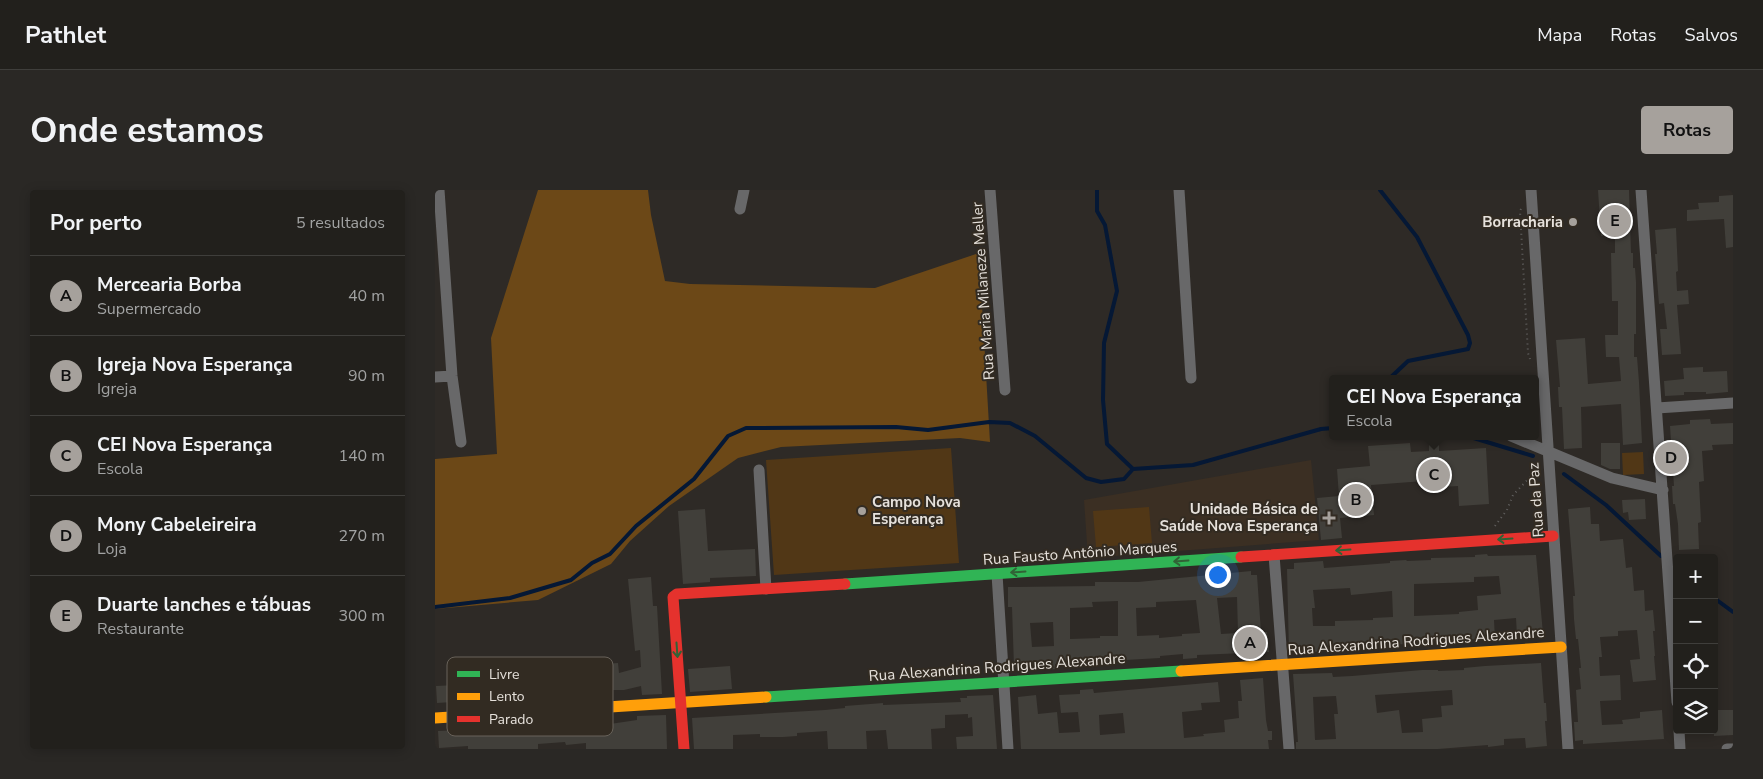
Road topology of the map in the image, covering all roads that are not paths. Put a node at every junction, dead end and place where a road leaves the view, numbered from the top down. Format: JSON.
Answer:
{"nodes":[{"id":1,"x":439,"y":190,"type":"edge"},
{"id":2,"x":744,"y":190,"type":"edge"},
{"id":3,"x":990,"y":190,"type":"edge"},
{"id":4,"x":1179,"y":190,"type":"edge"},
{"id":5,"x":1531,"y":190,"type":"edge"},
{"id":6,"x":1641,"y":190,"type":"edge"},
{"id":7,"x":740,"y":209,"type":"dead end"},
{"id":8,"x":1539,"y":375,"type":"edge"},
{"id":9,"x":452,"y":376,"type":"junction"},
{"id":10,"x":435,"y":377,"type":"edge"},
{"id":11,"x":1191,"y":378,"type":"dead end"},
{"id":12,"x":1539,"y":378,"type":"edge"},
{"id":13,"x":1005,"y":390,"type":"dead end"},
{"id":14,"x":1733,"y":403,"type":"edge"},
{"id":15,"x":1657,"y":408,"type":"junction"},
{"id":16,"x":1521,"y":440,"type":"edge"},
{"id":17,"x":461,"y":442,"type":"dead end"},
{"id":18,"x":1542,"y":448,"type":"junction"},
{"id":19,"x":759,"y":470,"type":"dead end"},
{"id":20,"x":1663,"y":490,"type":"junction"},
{"id":21,"x":1553,"y":536,"type":"junction"},
{"id":22,"x":1274,"y":555,"type":"junction"},
{"id":23,"x":997,"y":574,"type":"junction"},
{"id":24,"x":766,"y":589,"type":"junction"},
{"id":25,"x":1561,"y":647,"type":"junction"},
{"id":26,"x":1283,"y":664,"type":"junction"},
{"id":27,"x":1004,"y":682,"type":"junction"},
{"id":28,"x":1676,"y":689,"type":"edge"},
{"id":29,"x":681,"y":702,"type":"junction"},
{"id":30,"x":613,"y":706,"type":"edge"},
{"id":31,"x":1679,"y":734,"type":"edge"},
{"id":32,"x":684,"y":749,"type":"edge"},
{"id":33,"x":1008,"y":749,"type":"edge"},
{"id":34,"x":1289,"y":749,"type":"edge"},
{"id":35,"x":1568,"y":749,"type":"edge"},
{"id":36,"x":1680,"y":749,"type":"edge"},
{"id":37,"x":1727,"y":749,"type":"edge"},
{"id":38,"x":1733,"y":749,"type":"edge"}],
"edges":[{"from":1,"to":9,"type":"street"},
{"from":2,"to":7,"type":"street"},
{"from":3,"to":13,"type":"street","name":"Rua Maria Milaneze Meller"},
{"from":4,"to":11,"type":"street"},
{"from":5,"to":8,"type":"street","name":"Rua da Paz"},
{"from":6,"to":15,"type":"street"},
{"from":9,"to":10,"type":"street"},
{"from":9,"to":17,"type":"street"},
{"from":12,"to":18,"type":"street","name":"Rua da Paz"},
{"from":14,"to":15,"type":"street"},
{"from":15,"to":20,"type":"street"},
{"from":16,"to":18,"type":"street"},
{"from":18,"to":20,"type":"street"},
{"from":18,"to":21,"type":"street","name":"Rua da Paz"},
{"from":19,"to":24,"type":"street"},
{"from":20,"to":28,"type":"street"},
{"from":21,"to":22,"type":"street","name":"Rua Fausto Antônio Marques","one_way":true},
{"from":21,"to":25,"type":"street","name":"Rua da Paz"},
{"from":22,"to":23,"type":"street","name":"Rua Fausto Antônio Marques","one_way":true},
{"from":22,"to":26,"type":"street"},
{"from":23,"to":24,"type":"street","name":"Rua Fausto Antônio Marques"},
{"from":23,"to":27,"type":"street"},
{"from":24,"to":29,"type":"street","name":"Rua Fausto Antônio Marques","one_way":true},
{"from":25,"to":26,"type":"street","name":"Rua Alexandrina Rodrigues Alexandre"},
{"from":25,"to":35,"type":"street","name":"Rua da Paz"},
{"from":26,"to":27,"type":"street","name":"Rua Alexandrina Rodrigues Alexandre"},
{"from":26,"to":34,"type":"street"},
{"from":27,"to":29,"type":"street","name":"Rua Alexandrina Rodrigues Alexandre"},
{"from":27,"to":33,"type":"street"},
{"from":29,"to":30,"type":"street","name":"Rua Alexandrina Rodrigues Alexandre"},
{"from":29,"to":32,"type":"street"},
{"from":31,"to":36,"type":"street"},
{"from":37,"to":38,"type":"street"}]}
